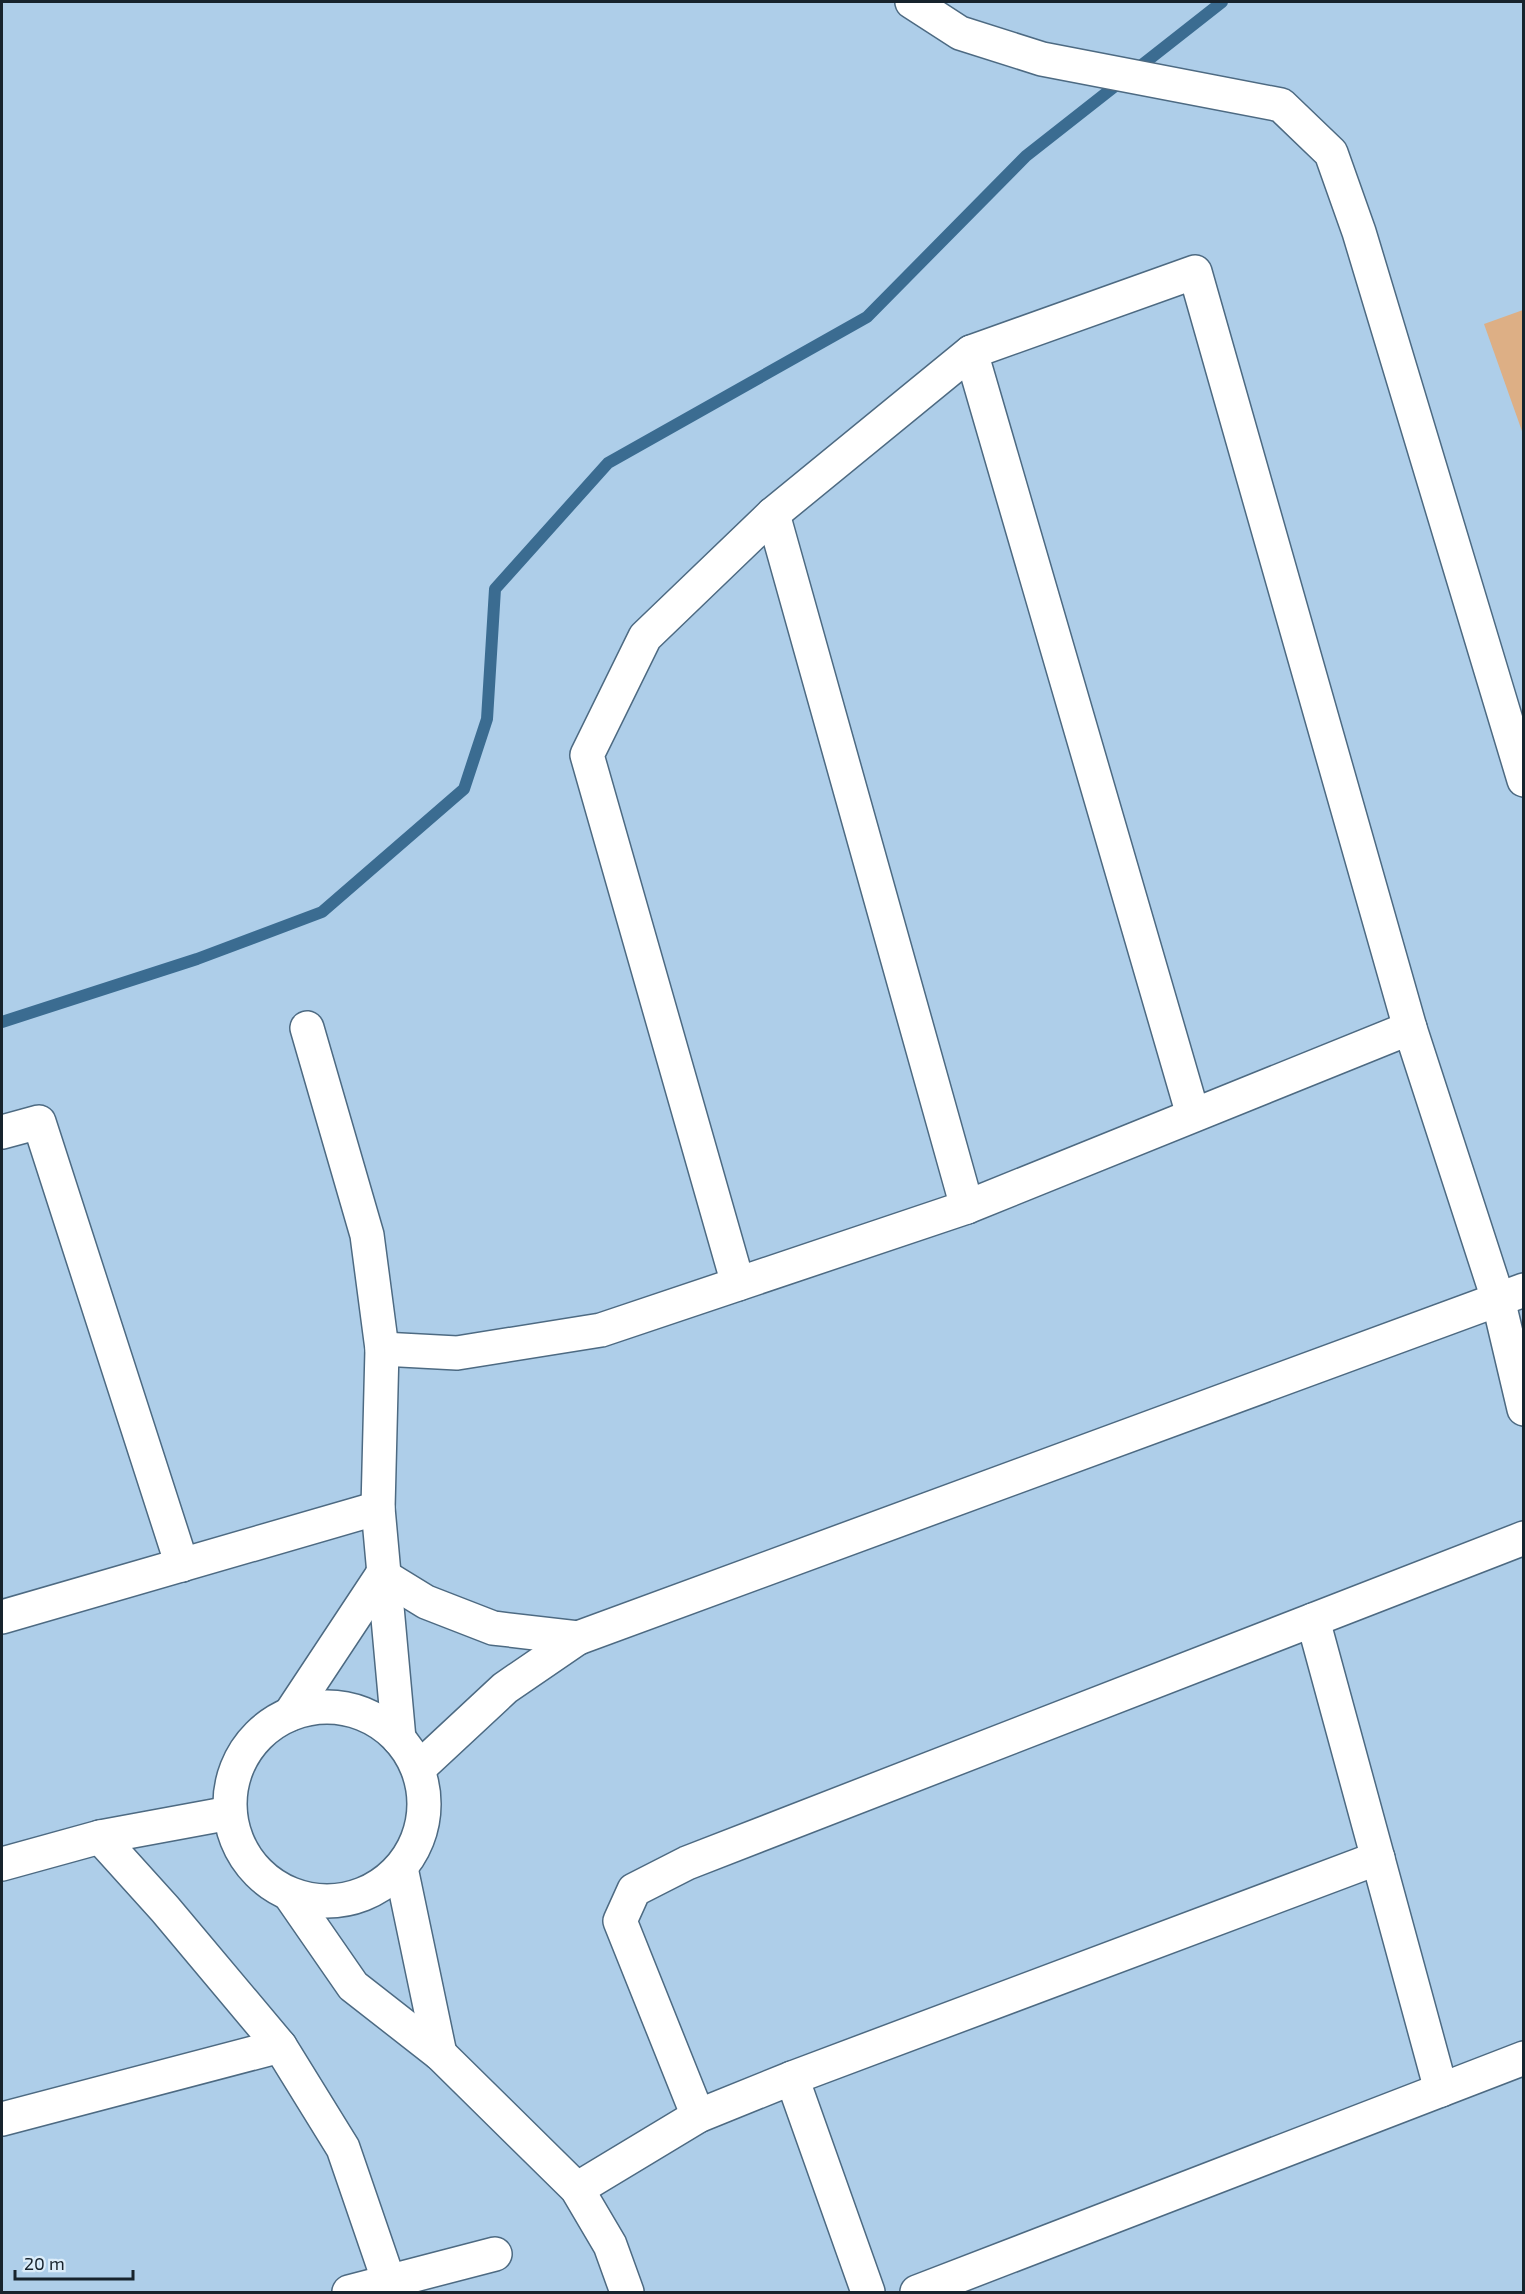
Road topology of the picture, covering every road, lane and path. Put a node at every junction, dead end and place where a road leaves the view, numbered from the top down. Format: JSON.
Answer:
{"nodes":[{"id":1,"x":912,"y":2,"type":"edge"},
{"id":2,"x":971,"y":352,"type":"junction"},
{"id":3,"x":773,"y":514,"type":"junction"},
{"id":4,"x":1524,"y":780,"type":"edge"},
{"id":5,"x":306,"y":1028,"type":"dead end"},
{"id":6,"x":1410,"y":1028,"type":"junction"},
{"id":7,"x":1193,"y":1115,"type":"junction"},
{"id":8,"x":2,"y":1132,"type":"edge"},
{"id":9,"x":967,"y":1208,"type":"junction"},
{"id":10,"x":738,"y":1284,"type":"junction"},
{"id":11,"x":1511,"y":1294,"type":"edge"},
{"id":12,"x":382,"y":1349,"type":"junction"},
{"id":13,"x":1524,"y":1409,"type":"edge"},
{"id":14,"x":378,"y":1508,"type":"junction"},
{"id":15,"x":1524,"y":1538,"type":"edge"},
{"id":16,"x":182,"y":1565,"type":"junction"},
{"id":17,"x":382,"y":1575,"type":"junction"},
{"id":18,"x":2,"y":1617,"type":"edge"},
{"id":19,"x":1313,"y":1620,"type":"junction"},
{"id":20,"x":578,"y":1638,"type":"junction"},
{"id":21,"x":290,"y":1714,"type":"junction"},
{"id":22,"x":399,"y":1739,"type":"junction"},
{"id":23,"x":418,"y":1769,"type":"junction"},
{"id":24,"x":230,"y":1813,"type":"junction"},
{"id":25,"x":100,"y":1837,"type":"junction"},
{"id":26,"x":1378,"y":1858,"type":"junction"},
{"id":27,"x":2,"y":1864,"type":"edge"},
{"id":28,"x":400,"y":1868,"type":"junction"},
{"id":29,"x":290,"y":1895,"type":"junction"},
{"id":30,"x":280,"y":2046,"type":"junction"},
{"id":31,"x":440,"y":2054,"type":"junction"},
{"id":32,"x":1524,"y":2058,"type":"edge"},
{"id":33,"x":792,"y":2078,"type":"junction"},
{"id":34,"x":1441,"y":2090,"type":"junction"},
{"id":35,"x":698,"y":2116,"type":"junction"},
{"id":36,"x":2,"y":2119,"type":"edge"},
{"id":37,"x":577,"y":2189,"type":"junction"},
{"id":38,"x":495,"y":2254,"type":"dead end"},
{"id":39,"x":389,"y":2282,"type":"junction"},
{"id":40,"x":349,"y":2292,"type":"edge"},
{"id":41,"x":627,"y":2292,"type":"edge"},
{"id":42,"x":868,"y":2292,"type":"edge"},
{"id":43,"x":917,"y":2292,"type":"edge"}],
"edges":[{"from":1,"to":4,"type":"street"},
{"from":2,"to":3,"type":"street"},
{"from":2,"to":6,"type":"street"},
{"from":2,"to":7,"type":"street"},
{"from":3,"to":9,"type":"street"},
{"from":3,"to":10,"type":"street"},
{"from":5,"to":12,"type":"street"},
{"from":6,"to":7,"type":"street"},
{"from":6,"to":11,"type":"street"},
{"from":7,"to":9,"type":"street"},
{"from":8,"to":16,"type":"street"},
{"from":9,"to":10,"type":"street"},
{"from":10,"to":12,"type":"street"},
{"from":11,"to":13,"type":"street"},
{"from":11,"to":20,"type":"street"},
{"from":12,"to":14,"type":"street"},
{"from":14,"to":16,"type":"street"},
{"from":14,"to":17,"type":"street"},
{"from":15,"to":19,"type":"street"},
{"from":16,"to":18,"type":"street"},
{"from":17,"to":20,"type":"street"},
{"from":17,"to":21,"type":"street"},
{"from":17,"to":22,"type":"street"},
{"from":19,"to":26,"type":"street"},
{"from":19,"to":35,"type":"street"},
{"from":20,"to":23,"type":"street"},
{"from":21,"to":22,"type":"street"},
{"from":21,"to":24,"type":"street"},
{"from":22,"to":23,"type":"street"},
{"from":23,"to":28,"type":"street"},
{"from":24,"to":25,"type":"street"},
{"from":24,"to":29,"type":"street"},
{"from":25,"to":27,"type":"street"},
{"from":25,"to":30,"type":"street"},
{"from":26,"to":33,"type":"street"},
{"from":26,"to":34,"type":"street"},
{"from":28,"to":29,"type":"street"},
{"from":28,"to":31,"type":"street"},
{"from":29,"to":31,"type":"street"},
{"from":30,"to":36,"type":"street"},
{"from":30,"to":39,"type":"street"},
{"from":31,"to":37,"type":"street"},
{"from":32,"to":34,"type":"street"},
{"from":33,"to":35,"type":"street"},
{"from":33,"to":42,"type":"street"},
{"from":34,"to":43,"type":"street"},
{"from":35,"to":37,"type":"street"},
{"from":37,"to":41,"type":"street"},
{"from":38,"to":39,"type":"street"},
{"from":39,"to":40,"type":"street"}]}
